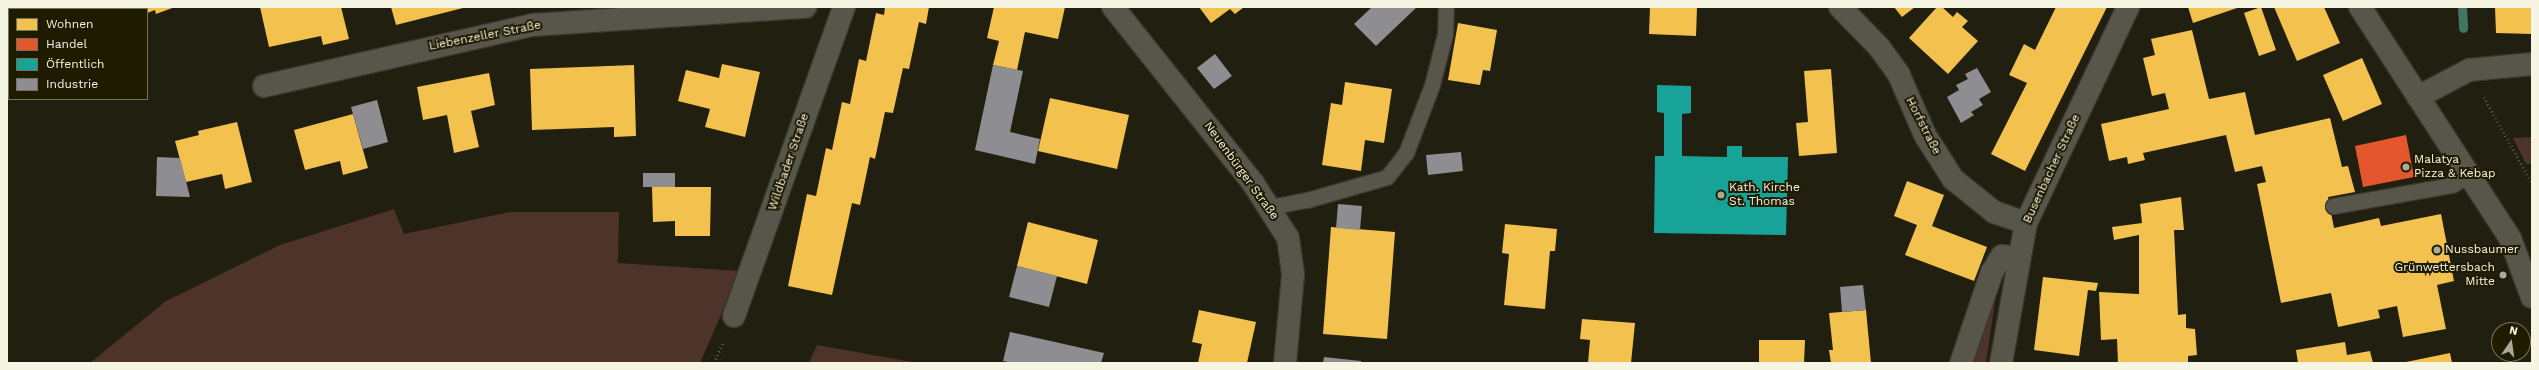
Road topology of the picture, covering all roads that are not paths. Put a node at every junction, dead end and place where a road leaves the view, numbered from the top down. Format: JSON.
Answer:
{"nodes":[{"id":1,"x":805,"y":7,"type":"edge"},
{"id":2,"x":1114,"y":7,"type":"edge"},
{"id":3,"x":1840,"y":7,"type":"edge"},
{"id":4,"x":2128,"y":7,"type":"edge"},
{"id":5,"x":2360,"y":7,"type":"edge"},
{"id":6,"x":837,"y":8,"type":"edge"},
{"id":7,"x":1446,"y":8,"type":"dead end"},
{"id":8,"x":2531,"y":67,"type":"edge"},
{"id":9,"x":264,"y":86,"type":"dead end"},
{"id":10,"x":2418,"y":97,"type":"junction"},
{"id":11,"x":2470,"y":174,"type":"junction"},
{"id":12,"x":2333,"y":206,"type":"dead end"},
{"id":13,"x":1270,"y":207,"type":"junction"},
{"id":14,"x":2026,"y":223,"type":"junction"},
{"id":15,"x":2019,"y":258,"type":"junction"},
{"id":16,"x":2532,"y":297,"type":"edge"},
{"id":17,"x":734,"y":316,"type":"dead end"},
{"id":18,"x":1284,"y":363,"type":"edge"},
{"id":19,"x":1960,"y":363,"type":"edge"},
{"id":20,"x":2001,"y":363,"type":"edge"}],
"edges":[{"from":1,"to":9,"type":"street","name":"Liebenzeller Straße"},
{"from":2,"to":13,"type":"street","name":"Neuenbürger Straße"},
{"from":3,"to":14,"type":"street","name":"Horfstraße"},
{"from":4,"to":14,"type":"street","name":"Busenbacher Straße"},
{"from":5,"to":10,"type":"street"},
{"from":6,"to":17,"type":"street","name":"Wildbader Straße"},
{"from":7,"to":13,"type":"lane"},
{"from":8,"to":10,"type":"street"},
{"from":10,"to":11,"type":"street"},
{"from":11,"to":12,"type":"lane"},
{"from":11,"to":16,"type":"street"},
{"from":13,"to":18,"type":"street","name":"Neuenbürger Straße"},
{"from":14,"to":15,"type":"street","name":"Busenbacher Straße"},
{"from":15,"to":19,"type":"street"},
{"from":15,"to":20,"type":"street","name":"Busenbacher Straße"}]}
